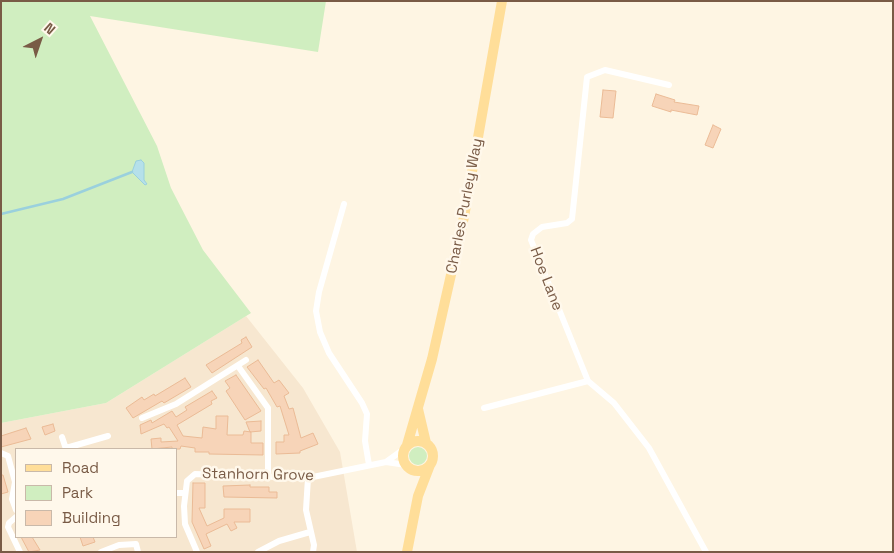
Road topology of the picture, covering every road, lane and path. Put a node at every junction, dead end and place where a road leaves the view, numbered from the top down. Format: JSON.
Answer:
{"nodes":[{"id":1,"x":502,"y":1,"type":"edge"},
{"id":2,"x":669,"y":85,"type":"dead end"},
{"id":3,"x":344,"y":204,"type":"dead end"},
{"id":4,"x":246,"y":360,"type":"dead end"},
{"id":5,"x":238,"y":366,"type":"junction"},
{"id":6,"x":588,"y":382,"type":"junction"},
{"id":7,"x":418,"y":408,"type":"junction"},
{"id":8,"x":484,"y":408,"type":"dead end"},
{"id":9,"x":142,"y":418,"type":"dead end"},
{"id":10,"x":108,"y":436,"type":"dead end"},
{"id":11,"x":62,"y":437,"type":"dead end"},
{"id":12,"x":426,"y":443,"type":"junction"},
{"id":13,"x":406,"y":447,"type":"junction"},
{"id":14,"x":66,"y":448,"type":"edge"},
{"id":15,"x":1,"y":453,"type":"edge"},
{"id":16,"x":386,"y":462,"type":"junction"},
{"id":17,"x":369,"y":465,"type":"junction"},
{"id":18,"x":430,"y":465,"type":"junction"},
{"id":19,"x":409,"y":468,"type":"junction"},
{"id":20,"x":268,"y":477,"type":"junction"},
{"id":21,"x":308,"y":478,"type":"junction"},
{"id":22,"x":15,"y":482,"type":"edge"},
{"id":23,"x":15,"y":482,"type":"edge"},
{"id":24,"x":178,"y":493,"type":"edge"},
{"id":25,"x":184,"y":493,"type":"junction"},
{"id":26,"x":418,"y":496,"type":"junction"},
{"id":27,"x":15,"y":507,"type":"edge"},
{"id":28,"x":15,"y":518,"type":"edge"},
{"id":29,"x":310,"y":532,"type":"junction"},
{"id":30,"x":20,"y":552,"type":"edge"},
{"id":31,"x":101,"y":552,"type":"edge"},
{"id":32,"x":138,"y":552,"type":"edge"},
{"id":33,"x":197,"y":552,"type":"edge"},
{"id":34,"x":258,"y":552,"type":"edge"},
{"id":35,"x":313,"y":552,"type":"edge"},
{"id":36,"x":407,"y":552,"type":"edge"},
{"id":37,"x":706,"y":552,"type":"edge"}],
"edges":[{"from":1,"to":7,"type":"main road","name":"Charles Purley Way"},
{"from":2,"to":6,"type":"street","name":"Hoe Lane"},
{"from":3,"to":17,"type":"street"},
{"from":4,"to":5,"type":"street"},
{"from":5,"to":9,"type":"street"},
{"from":5,"to":20,"type":"street"},
{"from":6,"to":8,"type":"street"},
{"from":6,"to":37,"type":"street","name":"Hoe Lane"},
{"from":7,"to":12,"type":"main road","name":"Charles Purley Way"},
{"from":7,"to":13,"type":"main road","name":"Charles Purley Way"},
{"from":10,"to":14,"type":"street"},
{"from":11,"to":14,"type":"street"},
{"from":12,"to":13,"type":"main road"},
{"from":12,"to":18,"type":"main road"},
{"from":13,"to":16,"type":"street","name":"Stanhorn Grove"},
{"from":13,"to":19,"type":"main road"},
{"from":15,"to":23,"type":"street"},
{"from":16,"to":17,"type":"street","name":"Stanhorn Grove"},
{"from":16,"to":19,"type":"street","name":"Stanhorn Grove"},
{"from":17,"to":21,"type":"street","name":"Stanhorn Grove"},
{"from":18,"to":19,"type":"main road"},
{"from":18,"to":26,"type":"main road"},
{"from":19,"to":26,"type":"main road"},
{"from":20,"to":21,"type":"street","name":"Stanhorn Grove"},
{"from":20,"to":25,"type":"street","name":"Stanhorn Grove"},
{"from":21,"to":29,"type":"street"},
{"from":22,"to":27,"type":"street"},
{"from":24,"to":25,"type":"street"},
{"from":25,"to":33,"type":"street","name":"Stanhorn Grove"},
{"from":26,"to":36,"type":"main road"},
{"from":28,"to":30,"type":"street"},
{"from":29,"to":34,"type":"street"},
{"from":29,"to":35,"type":"street"},
{"from":31,"to":32,"type":"street"}]}
